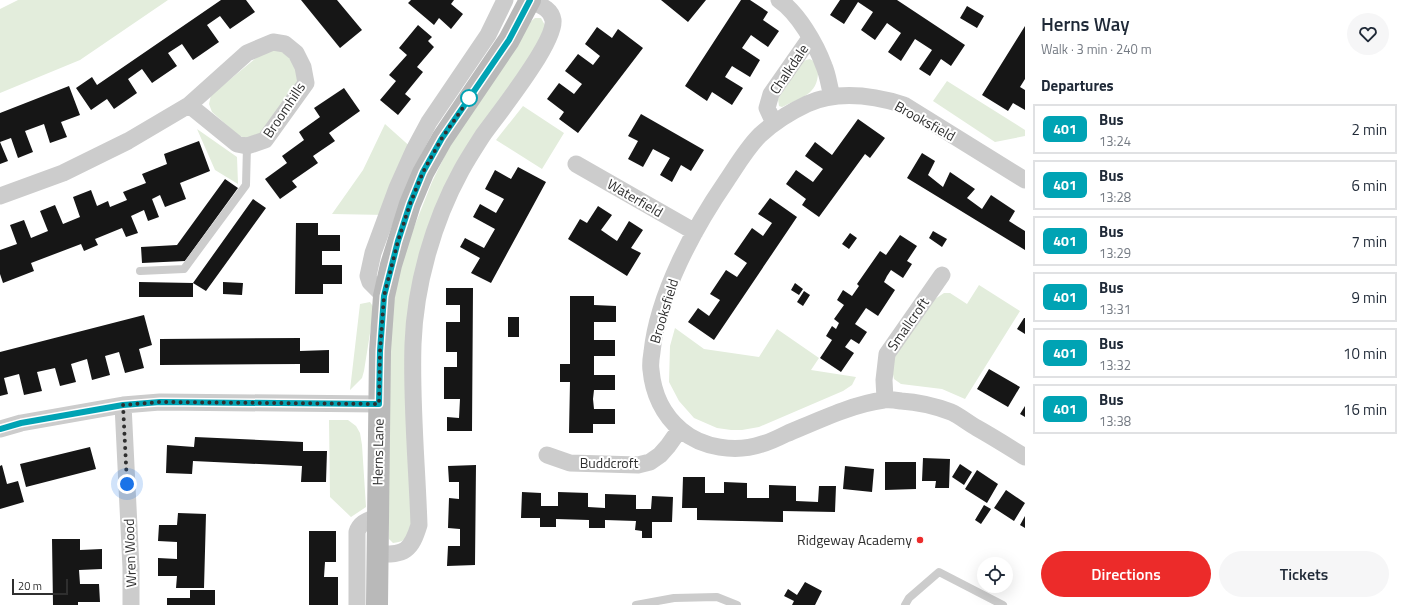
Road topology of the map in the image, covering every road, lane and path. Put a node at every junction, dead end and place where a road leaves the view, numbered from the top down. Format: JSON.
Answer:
{"nodes":[{"id":1,"x":505,"y":0,"type":"edge"},
{"id":2,"x":530,"y":0,"type":"edge"},
{"id":3,"x":779,"y":0,"type":"edge"},
{"id":4,"x":810,"y":38,"type":"junction"},
{"id":5,"x":832,"y":96,"type":"junction"},
{"id":6,"x":189,"y":105,"type":"junction"},
{"id":7,"x":774,"y":123,"type":"junction"},
{"id":8,"x":247,"y":146,"type":"junction"},
{"id":9,"x":576,"y":164,"type":"dead end"},
{"id":10,"x":1025,"y":180,"type":"edge"},
{"id":11,"x":0,"y":196,"type":"edge"},
{"id":12,"x":695,"y":232,"type":"junction"},
{"id":13,"x":140,"y":271,"type":"dead end"},
{"id":14,"x":942,"y":275,"type":"dead end"},
{"id":15,"x":384,"y":296,"type":"junction"},
{"id":16,"x":885,"y":399,"type":"junction"},
{"id":17,"x":379,"y":404,"type":"junction"},
{"id":18,"x":123,"y":405,"type":"junction"},
{"id":19,"x":0,"y":429,"type":"edge"},
{"id":20,"x":680,"y":429,"type":"junction"},
{"id":21,"x":547,"y":456,"type":"dead end"},
{"id":22,"x":1025,"y":457,"type":"edge"},
{"id":23,"x":378,"y":516,"type":"junction"},
{"id":24,"x":378,"y":554,"type":"junction"},
{"id":25,"x":375,"y":604,"type":"edge"},
{"id":26,"x":131,"y":605,"type":"edge"},
{"id":27,"x":636,"y":605,"type":"edge"},
{"id":28,"x":737,"y":605,"type":"edge"},
{"id":29,"x":905,"y":605,"type":"edge"},
{"id":30,"x":1003,"y":605,"type":"edge"}],
"edges":[{"from":1,"to":15,"type":"street"},
{"from":2,"to":15,"type":"street","name":"Herns Lane"},
{"from":2,"to":24,"type":"street"},
{"from":3,"to":4,"type":"street","name":"Chalkdale"},
{"from":4,"to":5,"type":"street","name":"Chalkdale"},
{"from":4,"to":7,"type":"street","name":"Chalkdale"},
{"from":5,"to":7,"type":"street","name":"Brooksfield"},
{"from":5,"to":10,"type":"street","name":"Brooksfield"},
{"from":6,"to":8,"type":"street","name":"Broomhills"},
{"from":6,"to":8,"type":"street","name":"Broomhills"},
{"from":6,"to":11,"type":"street","name":"Broomhills"},
{"from":7,"to":12,"type":"street","name":"Brooksfield"},
{"from":8,"to":13,"type":"lane"},
{"from":9,"to":12,"type":"street","name":"Waterfield"},
{"from":12,"to":20,"type":"street","name":"Brooksfield"},
{"from":14,"to":16,"type":"street","name":"Smallcroft"},
{"from":15,"to":17,"type":"street","name":"Herns Lane"},
{"from":16,"to":20,"type":"street","name":"Brooksfield"},
{"from":16,"to":22,"type":"street","name":"Brooksfield"},
{"from":17,"to":18,"type":"street"},
{"from":17,"to":23,"type":"street","name":"Herns Lane"},
{"from":18,"to":19,"type":"street"},
{"from":18,"to":26,"type":"street","name":"Wren Wood"},
{"from":20,"to":21,"type":"street","name":"Buddcroft"},
{"from":23,"to":24,"type":"street","name":"Herns Lane"},
{"from":23,"to":25,"type":"street"},
{"from":24,"to":25,"type":"street","name":"Herns Lane"},
{"from":27,"to":28,"type":"lane"},
{"from":29,"to":30,"type":"lane"}]}
